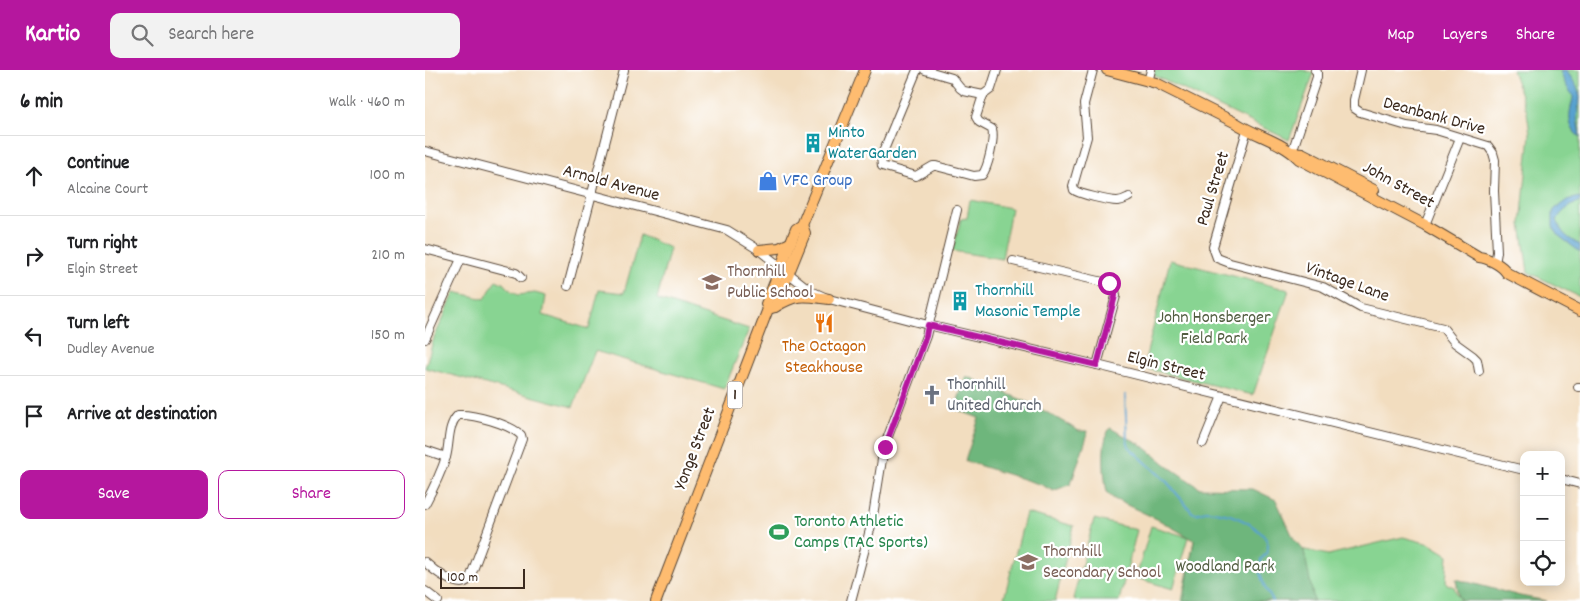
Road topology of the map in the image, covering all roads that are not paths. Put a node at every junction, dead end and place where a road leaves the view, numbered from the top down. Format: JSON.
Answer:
{"nodes":[{"id":1,"x":624,"y":70,"type":"edge"},
{"id":2,"x":865,"y":70,"type":"edge"},
{"id":3,"x":917,"y":70,"type":"edge"},
{"id":4,"x":925,"y":70,"type":"edge"},
{"id":5,"x":997,"y":70,"type":"edge"},
{"id":6,"x":1093,"y":70,"type":"edge"},
{"id":7,"x":1107,"y":70,"type":"edge"},
{"id":8,"x":1151,"y":70,"type":"edge"},
{"id":9,"x":1361,"y":70,"type":"edge"},
{"id":10,"x":1316,"y":71,"type":"edge"},
{"id":11,"x":1148,"y":82,"type":"junction"},
{"id":12,"x":983,"y":95,"type":"junction"},
{"id":13,"x":1247,"y":130,"type":"junction"},
{"id":14,"x":1460,"y":138,"type":"junction"},
{"id":15,"x":425,"y":151,"type":"edge"},
{"id":16,"x":1292,"y":152,"type":"junction"},
{"id":17,"x":591,"y":194,"type":"junction"},
{"id":18,"x":1129,"y":197,"type":"dead end"},
{"id":19,"x":957,"y":210,"type":"dead end"},
{"id":20,"x":1426,"y":222,"type":"junction"},
{"id":21,"x":802,"y":225,"type":"junction"},
{"id":22,"x":790,"y":243,"type":"junction"},
{"id":23,"x":425,"y":250,"type":"edge"},
{"id":24,"x":759,"y":250,"type":"junction"},
{"id":25,"x":1215,"y":256,"type":"joint"},
{"id":26,"x":461,"y":259,"type":"junction"},
{"id":27,"x":1013,"y":261,"type":"dead end"},
{"id":28,"x":1499,"y":266,"type":"junction"},
{"id":29,"x":781,"y":267,"type":"junction"},
{"id":30,"x":789,"y":274,"type":"junction"},
{"id":31,"x":521,"y":278,"type":"dead end"},
{"id":32,"x":568,"y":286,"type":"dead end"},
{"id":33,"x":829,"y":299,"type":"junction"},
{"id":34,"x":1580,"y":304,"type":"edge"},
{"id":35,"x":772,"y":308,"type":"junction"},
{"id":36,"x":1580,"y":311,"type":"edge"},
{"id":37,"x":429,"y":319,"type":"edge"},
{"id":38,"x":928,"y":325,"type":"junction"},
{"id":39,"x":425,"y":339,"type":"edge"},
{"id":40,"x":1097,"y":365,"type":"junction"},
{"id":41,"x":1479,"y":371,"type":"dead end"},
{"id":42,"x":1222,"y":396,"type":"junction"},
{"id":43,"x":1203,"y":443,"type":"dead end"},
{"id":44,"x":425,"y":450,"type":"edge"},
{"id":45,"x":446,"y":456,"type":"junction"},
{"id":46,"x":1520,"y":469,"type":"edge"},
{"id":47,"x":1565,"y":481,"type":"edge"},
{"id":48,"x":1580,"y":484,"type":"edge"},
{"id":49,"x":425,"y":504,"type":"edge"},
{"id":50,"x":425,"y":562,"type":"edge"},
{"id":51,"x":425,"y":591,"type":"edge"},
{"id":52,"x":438,"y":601,"type":"edge"},
{"id":53,"x":656,"y":601,"type":"edge"},
{"id":54,"x":851,"y":601,"type":"edge"}],
"edges":[{"from":1,"to":17,"type":"street"},
{"from":2,"to":21,"type":"main road","name":"Yonge Street","number":"1"},
{"from":3,"to":12,"type":"street"},
{"from":4,"to":12,"type":"street"},
{"from":5,"to":12,"type":"street"},
{"from":6,"to":18,"type":"street"},
{"from":7,"to":11,"type":"main road","name":"John Street"},
{"from":8,"to":11,"type":"street"},
{"from":9,"to":14,"type":"street","name":"Deanbank Drive"},
{"from":10,"to":16,"type":"street"},
{"from":11,"to":13,"type":"main road","name":"John Street"},
{"from":13,"to":16,"type":"main road","name":"John Street"},
{"from":13,"to":25,"type":"street","name":"Paul Street"},
{"from":14,"to":20,"type":"street"},
{"from":14,"to":28,"type":"street","name":"Deanbank Drive"},
{"from":15,"to":17,"type":"street","name":"Arnold Avenue"},
{"from":16,"to":20,"type":"main road","name":"John Street"},
{"from":17,"to":24,"type":"street","name":"Arnold Avenue"},
{"from":17,"to":32,"type":"street"},
{"from":19,"to":38,"type":"street"},
{"from":20,"to":28,"type":"main road","name":"John Street"},
{"from":21,"to":22,"type":"main road","name":"Yonge Street","number":"1"},
{"from":21,"to":30,"type":"main road","name":"Yonge Street","number":"1"},
{"from":22,"to":24,"type":"main road"},
{"from":22,"to":29,"type":"main road","name":"Yonge Street","number":"1"},
{"from":23,"to":26,"type":"street"},
{"from":24,"to":29,"type":"street","name":"Arnold Avenue"},
{"from":25,"to":41,"type":"street","name":"Vintage Lane"},
{"from":26,"to":31,"type":"street"},
{"from":26,"to":37,"type":"street"},
{"from":27,"to":40,"type":"street"},
{"from":28,"to":34,"type":"main road","name":"John Street"},
{"from":28,"to":36,"type":"main road","name":"John Street"},
{"from":29,"to":30,"type":"street","name":"Elgin Street"},
{"from":29,"to":35,"type":"main road","name":"Yonge Street","number":"1"},
{"from":30,"to":33,"type":"street","name":"Elgin Street"},
{"from":30,"to":35,"type":"main road","name":"Yonge Street","number":"1"},
{"from":33,"to":35,"type":"main road"},
{"from":33,"to":38,"type":"street","name":"Elgin Street"},
{"from":35,"to":53,"type":"main road","name":"Yonge Street","number":"1"},
{"from":37,"to":39,"type":"street"},
{"from":38,"to":40,"type":"street","name":"Elgin Street"},
{"from":38,"to":54,"type":"street"},
{"from":40,"to":42,"type":"street","name":"Elgin Street"},
{"from":42,"to":43,"type":"street"},
{"from":42,"to":46,"type":"street","name":"Elgin Street"},
{"from":44,"to":45,"type":"street"},
{"from":45,"to":49,"type":"street"},
{"from":45,"to":50,"type":"street"},
{"from":47,"to":48,"type":"street"},
{"from":51,"to":52,"type":"street"}]}
